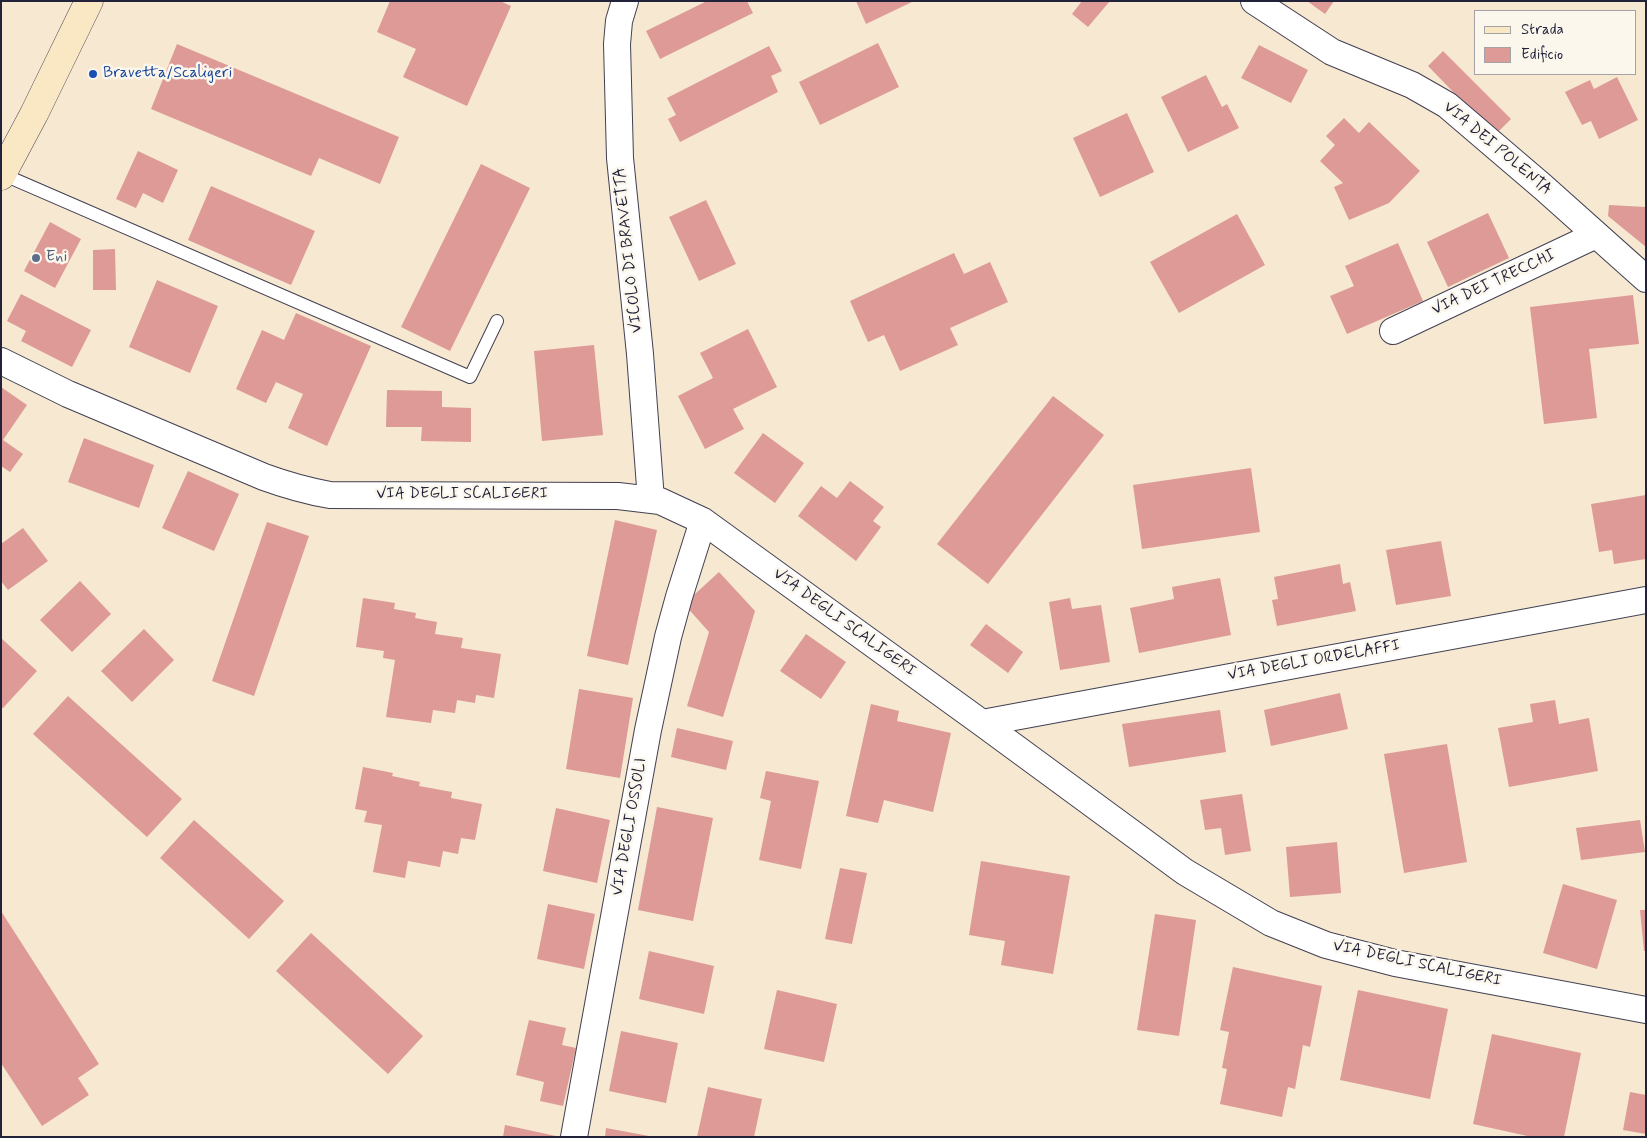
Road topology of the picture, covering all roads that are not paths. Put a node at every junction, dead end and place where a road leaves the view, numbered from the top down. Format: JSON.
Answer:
{"nodes":[{"id":1,"x":89,"y":1,"type":"edge"},
{"id":2,"x":625,"y":1,"type":"edge"},
{"id":3,"x":1254,"y":1,"type":"edge"},
{"id":4,"x":2,"y":175,"type":"edge"},
{"id":5,"x":1596,"y":235,"type":"junction"},
{"id":6,"x":1646,"y":279,"type":"edge"},
{"id":7,"x":497,"y":321,"type":"dead end"},
{"id":8,"x":1393,"y":331,"type":"dead end"},
{"id":9,"x":1,"y":360,"type":"edge"},
{"id":10,"x":651,"y":500,"type":"junction"},
{"id":11,"x":703,"y":522,"type":"junction"},
{"id":12,"x":1646,"y":600,"type":"edge"},
{"id":13,"x":982,"y":723,"type":"junction"},
{"id":14,"x":1646,"y":1010,"type":"edge"},
{"id":15,"x":574,"y":1137,"type":"edge"}],
"edges":[{"from":1,"to":4,"type":"main road"},
{"from":2,"to":10,"type":"street","name":"VICOLO DI BRAVETTA"},
{"from":3,"to":5,"type":"street","name":"VIA DEI POLENTA"},
{"from":4,"to":7,"type":"lane"},
{"from":5,"to":6,"type":"street","name":"VIA DEI POLENTA"},
{"from":5,"to":8,"type":"street","name":"VIA DEI TRECCHI"},
{"from":9,"to":10,"type":"street","name":"VIA DEGLI SCALIGERI"},
{"from":10,"to":11,"type":"street","name":"VIA DEGLI SCALIGERI"},
{"from":11,"to":13,"type":"street","name":"VIA DEGLI SCALIGERI"},
{"from":11,"to":15,"type":"street","name":"VIA DEGLI OSSOLI"},
{"from":12,"to":13,"type":"street","name":"VIA DEGLI ORDELAFFI"},
{"from":13,"to":14,"type":"street","name":"VIA DEGLI SCALIGERI"}]}
